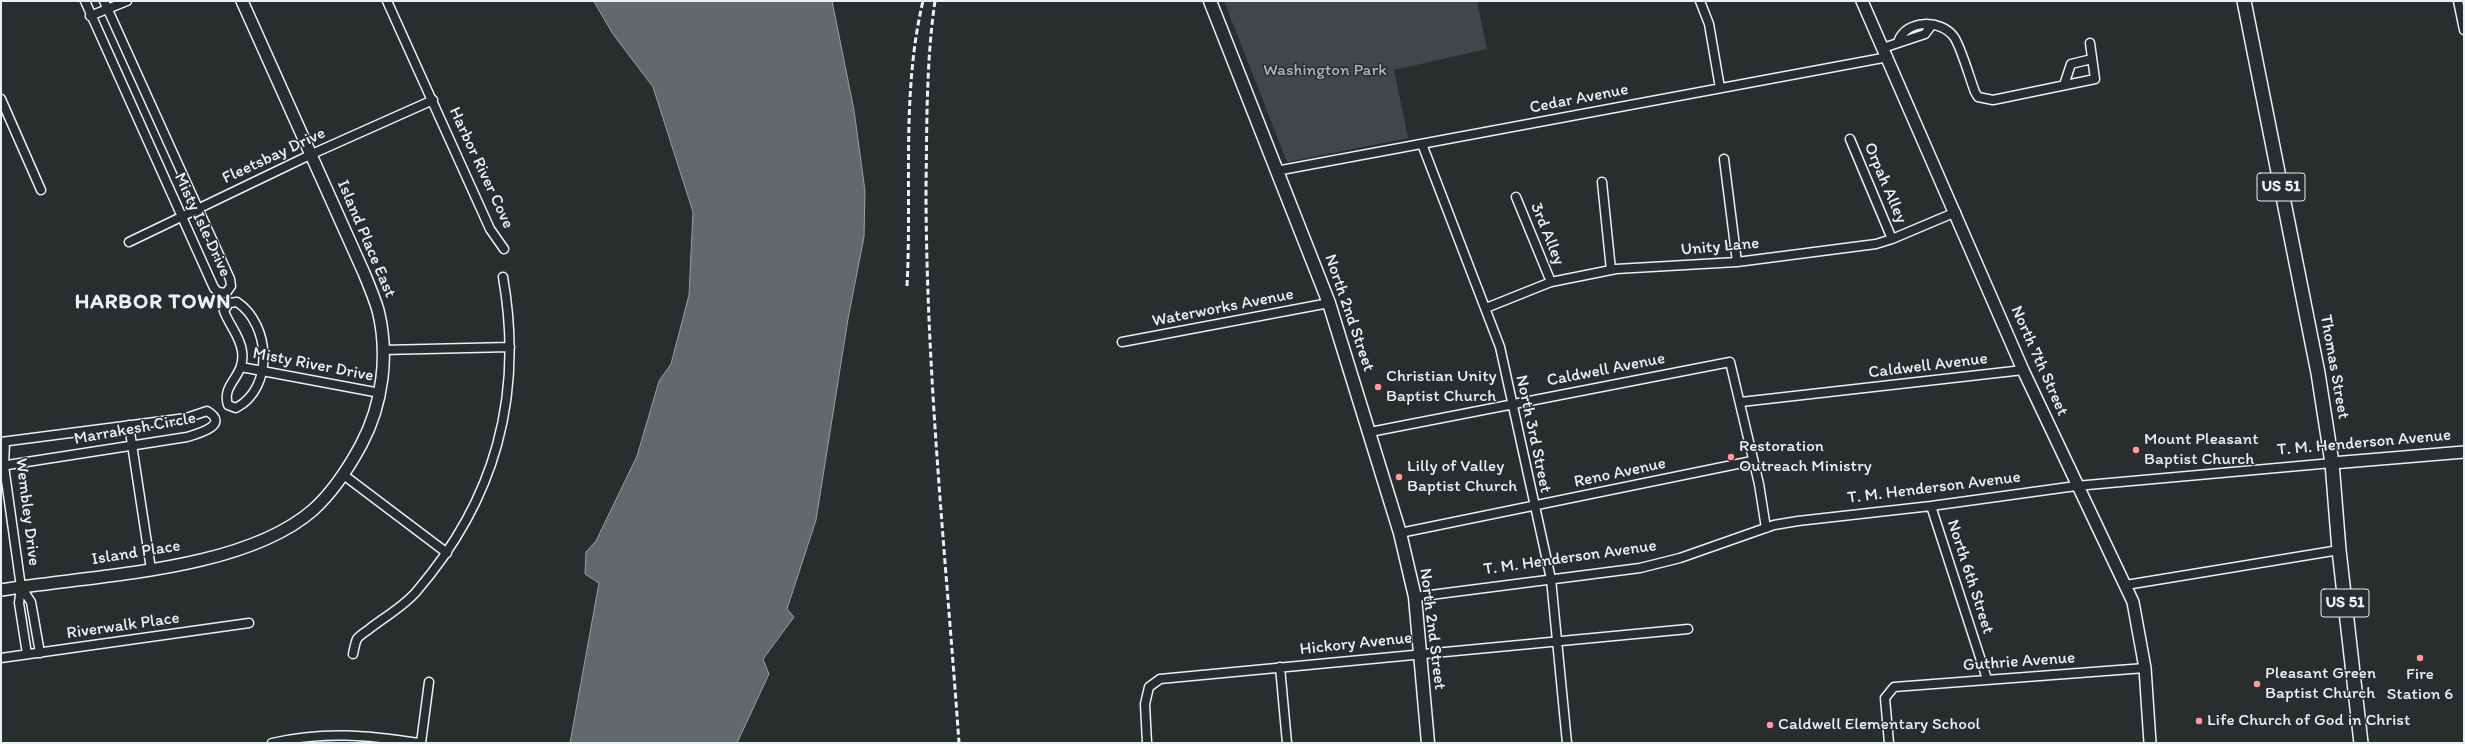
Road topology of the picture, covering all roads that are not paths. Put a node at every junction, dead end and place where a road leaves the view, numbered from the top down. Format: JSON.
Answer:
{"nodes":[{"id":1,"x":85,"y":1,"type":"edge"},
{"id":2,"x":104,"y":1,"type":"edge"},
{"id":3,"x":127,"y":1,"type":"edge"},
{"id":4,"x":242,"y":1,"type":"edge"},
{"id":5,"x":387,"y":1,"type":"edge"},
{"id":6,"x":1210,"y":1,"type":"edge"},
{"id":7,"x":1700,"y":1,"type":"edge"},
{"id":8,"x":1862,"y":1,"type":"edge"},
{"id":9,"x":2244,"y":1,"type":"edge"},
{"id":10,"x":2458,"y":1,"type":"edge"},
{"id":11,"x":108,"y":10,"type":"junction"},
{"id":12,"x":90,"y":16,"type":"junction"},
{"id":13,"x":1931,"y":26,"type":"junction"},
{"id":14,"x":2464,"y":30,"type":"edge"},
{"id":15,"x":1898,"y":42,"type":"junction"},
{"id":16,"x":2090,"y":43,"type":"dead end"},
{"id":17,"x":1885,"y":52,"type":"junction"},
{"id":18,"x":2092,"y":59,"type":"junction"},
{"id":19,"x":2064,"y":85,"type":"junction"},
{"id":20,"x":1720,"y":88,"type":"junction"},
{"id":21,"x":1,"y":98,"type":"edge"},
{"id":22,"x":433,"y":100,"type":"junction"},
{"id":23,"x":1850,"y":139,"type":"dead end"},
{"id":24,"x":1422,"y":144,"type":"junction"},
{"id":25,"x":312,"y":154,"type":"junction"},
{"id":26,"x":1724,"y":159,"type":"dead end"},
{"id":27,"x":1276,"y":171,"type":"junction"},
{"id":28,"x":1602,"y":182,"type":"dead end"},
{"id":29,"x":41,"y":190,"type":"dead end"},
{"id":30,"x":1516,"y":197,"type":"dead end"},
{"id":31,"x":198,"y":209,"type":"junction"},
{"id":32,"x":1956,"y":212,"type":"junction"},
{"id":33,"x":181,"y":217,"type":"junction"},
{"id":34,"x":1892,"y":239,"type":"junction"},
{"id":35,"x":129,"y":242,"type":"dead end"},
{"id":36,"x":504,"y":249,"type":"dead end"},
{"id":37,"x":1737,"y":262,"type":"junction"},
{"id":38,"x":1611,"y":270,"type":"junction"},
{"id":39,"x":503,"y":277,"type":"dead end"},
{"id":40,"x":1551,"y":282,"type":"junction"},
{"id":41,"x":1329,"y":303,"type":"junction"},
{"id":42,"x":1486,"y":308,"type":"junction"},
{"id":43,"x":1122,"y":342,"type":"dead end"},
{"id":44,"x":510,"y":347,"type":"junction"},
{"id":45,"x":383,"y":350,"type":"junction"},
{"id":46,"x":241,"y":367,"type":"junction"},
{"id":47,"x":2023,"y":370,"type":"junction"},
{"id":48,"x":262,"y":372,"type":"junction"},
{"id":49,"x":380,"y":393,"type":"junction"},
{"id":50,"x":1741,"y":402,"type":"junction"},
{"id":51,"x":1512,"y":403,"type":"junction"},
{"id":52,"x":129,"y":425,"type":"junction"},
{"id":53,"x":1370,"y":432,"type":"junction"},
{"id":54,"x":3,"y":442,"type":"edge"},
{"id":55,"x":132,"y":446,"type":"junction"},
{"id":56,"x":2464,"y":452,"type":"edge"},
{"id":57,"x":1752,"y":462,"type":"junction"},
{"id":58,"x":2332,"y":463,"type":"junction"},
{"id":59,"x":3,"y":466,"type":"edge"},
{"id":60,"x":345,"y":476,"type":"junction"},
{"id":61,"x":2076,"y":486,"type":"junction"},
{"id":62,"x":1533,"y":506,"type":"junction"},
{"id":63,"x":1931,"y":506,"type":"junction"},
{"id":64,"x":1766,"y":528,"type":"junction"},
{"id":65,"x":1400,"y":533,"type":"junction"},
{"id":66,"x":273,"y":536,"type":"joint"},
{"id":67,"x":2339,"y":550,"type":"junction"},
{"id":68,"x":447,"y":553,"type":"junction"},
{"id":69,"x":151,"y":569,"type":"junction"},
{"id":70,"x":1551,"y":579,"type":"junction"},
{"id":71,"x":2126,"y":585,"type":"junction"},
{"id":72,"x":21,"y":587,"type":"junction"},
{"id":73,"x":1,"y":590,"type":"edge"},
{"id":74,"x":1415,"y":597,"type":"junction"},
{"id":75,"x":249,"y":623,"type":"dead end"},
{"id":76,"x":1688,"y":629,"type":"dead end"},
{"id":77,"x":1558,"y":640,"type":"junction"},
{"id":78,"x":40,"y":653,"type":"junction"},
{"id":79,"x":1421,"y":653,"type":"junction"},
{"id":80,"x":27,"y":654,"type":"junction"},
{"id":81,"x":353,"y":654,"type":"dead end"},
{"id":82,"x":1,"y":658,"type":"edge"},
{"id":83,"x":1280,"y":667,"type":"junction"},
{"id":84,"x":2146,"y":668,"type":"junction"},
{"id":85,"x":1987,"y":679,"type":"junction"},
{"id":86,"x":429,"y":682,"type":"dead end"},
{"id":87,"x":272,"y":743,"type":"edge"},
{"id":88,"x":420,"y":743,"type":"edge"},
{"id":89,"x":1147,"y":743,"type":"edge"},
{"id":90,"x":1287,"y":743,"type":"edge"},
{"id":91,"x":1428,"y":743,"type":"edge"},
{"id":92,"x":1567,"y":743,"type":"edge"},
{"id":93,"x":1889,"y":743,"type":"edge"},
{"id":94,"x":2150,"y":743,"type":"edge"},
{"id":95,"x":2361,"y":743,"type":"edge"}],
"edges":[{"from":1,"to":12,"type":"street","name":"Misty Isle Drive"},
{"from":2,"to":11,"type":"street","name":"Misty Isle Drive"},
{"from":3,"to":11,"type":"street"},
{"from":4,"to":25,"type":"street","name":"Island Place East"},
{"from":5,"to":22,"type":"street","name":"Harbor River Cove"},
{"from":6,"to":27,"type":"main road","name":"North 2nd Street"},
{"from":7,"to":20,"type":"street"},
{"from":8,"to":17,"type":"street","name":"North 7th Street"},
{"from":9,"to":58,"type":"main road","name":"Thomas Street","number":"US 51"},
{"from":10,"to":14,"type":"street"},
{"from":11,"to":12,"type":"street"},
{"from":11,"to":31,"type":"street","name":"Misty Isle Drive"},
{"from":12,"to":33,"type":"street","name":"Misty Isle Drive"},
{"from":13,"to":15,"type":"street","name":"Cedar Avenue"},
{"from":13,"to":15,"type":"street"},
{"from":13,"to":19,"type":"street"},
{"from":15,"to":17,"type":"street","name":"Cedar Avenue"},
{"from":16,"to":18,"type":"street"},
{"from":17,"to":20,"type":"street","name":"Cedar Avenue"},
{"from":17,"to":32,"type":"street","name":"North 7th Street"},
{"from":18,"to":19,"type":"street"},
{"from":18,"to":19,"type":"street"},
{"from":20,"to":24,"type":"street","name":"Cedar Avenue"},
{"from":21,"to":29,"type":"street"},
{"from":22,"to":25,"type":"street","name":"Fleetsbay Drive"},
{"from":22,"to":36,"type":"street","name":"Harbor River Cove"},
{"from":23,"to":34,"type":"street","name":"Orpah Alley"},
{"from":24,"to":27,"type":"street","name":"Cedar Avenue"},
{"from":24,"to":42,"type":"street","name":"North 3rd Street"},
{"from":25,"to":31,"type":"street","name":"Fleetsbay Drive"},
{"from":25,"to":45,"type":"street","name":"Island Place East"},
{"from":26,"to":37,"type":"street"},
{"from":27,"to":41,"type":"main road","name":"North 2nd Street"},
{"from":28,"to":38,"type":"street"},
{"from":30,"to":40,"type":"street","name":"3rd Alley"},
{"from":31,"to":33,"type":"street","name":"Fleetsbay Drive"},
{"from":31,"to":33,"type":"street","name":"Misty Isle Drive"},
{"from":32,"to":34,"type":"street","name":"Unity Lane"},
{"from":32,"to":47,"type":"street","name":"North 7th Street"},
{"from":33,"to":35,"type":"street","name":"Fleetsbay Drive"},
{"from":34,"to":37,"type":"street","name":"Unity Lane"},
{"from":37,"to":38,"type":"street","name":"Unity Lane"},
{"from":38,"to":40,"type":"street","name":"Unity Lane"},
{"from":39,"to":44,"type":"street"},
{"from":40,"to":42,"type":"street","name":"Unity Lane"},
{"from":41,"to":43,"type":"street","name":"Waterworks Avenue"},
{"from":41,"to":53,"type":"main road","name":"North 2nd Street"},
{"from":42,"to":51,"type":"street","name":"North 3rd Street"},
{"from":44,"to":45,"type":"street"},
{"from":44,"to":68,"type":"street"},
{"from":45,"to":49,"type":"street","name":"Island Place East"},
{"from":46,"to":48,"type":"street","name":"Misty River Drive"},
{"from":46,"to":48,"type":"street"},
{"from":46,"to":48,"type":"street"},
{"from":47,"to":50,"type":"street","name":"Caldwell Avenue"},
{"from":47,"to":61,"type":"street","name":"North 7th Street"},
{"from":48,"to":49,"type":"street","name":"Misty River Drive"},
{"from":49,"to":60,"type":"street","name":"Island Place East"},
{"from":50,"to":51,"type":"street","name":"Caldwell Avenue"},
{"from":50,"to":57,"type":"street"},
{"from":51,"to":53,"type":"street","name":"Caldwell Avenue"},
{"from":51,"to":62,"type":"street","name":"North 3rd Street"},
{"from":52,"to":54,"type":"street","name":"Marrakesh Circle"},
{"from":52,"to":55,"type":"street"},
{"from":52,"to":55,"type":"street","name":"Marrakesh Circle"},
{"from":53,"to":65,"type":"main road","name":"North 2nd Street"},
{"from":54,"to":59,"type":"street","name":"Wembley Drive"},
{"from":55,"to":59,"type":"street","name":"Marrakesh Circle"},
{"from":55,"to":69,"type":"street"},
{"from":56,"to":58,"type":"street","name":"T. M. Henderson Avenue"},
{"from":57,"to":62,"type":"street","name":"Reno Avenue"},
{"from":57,"to":64,"type":"street"},
{"from":58,"to":61,"type":"street","name":"T. M. Henderson Avenue"},
{"from":58,"to":67,"type":"main road","name":"Thomas Street","number":"US 51"},
{"from":59,"to":72,"type":"street","name":"Wembley Drive"},
{"from":60,"to":66,"type":"street","name":"Island Place East"},
{"from":60,"to":68,"type":"street"},
{"from":61,"to":63,"type":"street","name":"T. M. Henderson Avenue"},
{"from":61,"to":71,"type":"street","name":"North 7th Street"},
{"from":62,"to":65,"type":"street","name":"Reno Avenue"},
{"from":62,"to":70,"type":"street","name":"North 3rd Street"},
{"from":63,"to":64,"type":"street","name":"T. M. Henderson Avenue"},
{"from":63,"to":85,"type":"street","name":"North 6th Street"},
{"from":64,"to":70,"type":"street","name":"T. M. Henderson Avenue"},
{"from":65,"to":74,"type":"main road","name":"North 2nd Street"},
{"from":66,"to":69,"type":"street","name":"Island Place"},
{"from":67,"to":71,"type":"street"},
{"from":67,"to":95,"type":"main road","name":"Thomas Street","number":"US 51"},
{"from":68,"to":81,"type":"street"},
{"from":69,"to":72,"type":"street","name":"Island Place"},
{"from":70,"to":74,"type":"street","name":"T. M. Henderson Avenue"},
{"from":70,"to":77,"type":"street","name":"North 3rd Street"},
{"from":71,"to":84,"type":"street","name":"North 7th Street"},
{"from":72,"to":73,"type":"street","name":"Island Place"},
{"from":72,"to":78,"type":"street"},
{"from":72,"to":80,"type":"street"},
{"from":74,"to":79,"type":"main road","name":"North 2nd Street"},
{"from":75,"to":78,"type":"street","name":"Riverwalk Place"},
{"from":76,"to":77,"type":"street","name":"Hickory Avenue"},
{"from":77,"to":79,"type":"street","name":"Hickory Avenue"},
{"from":77,"to":92,"type":"street","name":"North 3rd Street"},
{"from":78,"to":80,"type":"street","name":"Riverwalk Place"},
{"from":79,"to":83,"type":"street","name":"Hickory Avenue"},
{"from":79,"to":91,"type":"main road","name":"North 2nd Street"},
{"from":80,"to":82,"type":"street","name":"Riverwalk Place"},
{"from":83,"to":89,"type":"street","name":"Hickory Avenue"},
{"from":83,"to":90,"type":"street"},
{"from":84,"to":85,"type":"street","name":"Guthrie Avenue"},
{"from":84,"to":94,"type":"street","name":"North 7th Street"},
{"from":85,"to":93,"type":"street","name":"Guthrie Avenue"},
{"from":86,"to":88,"type":"street"},
{"from":87,"to":88,"type":"street"}]}
